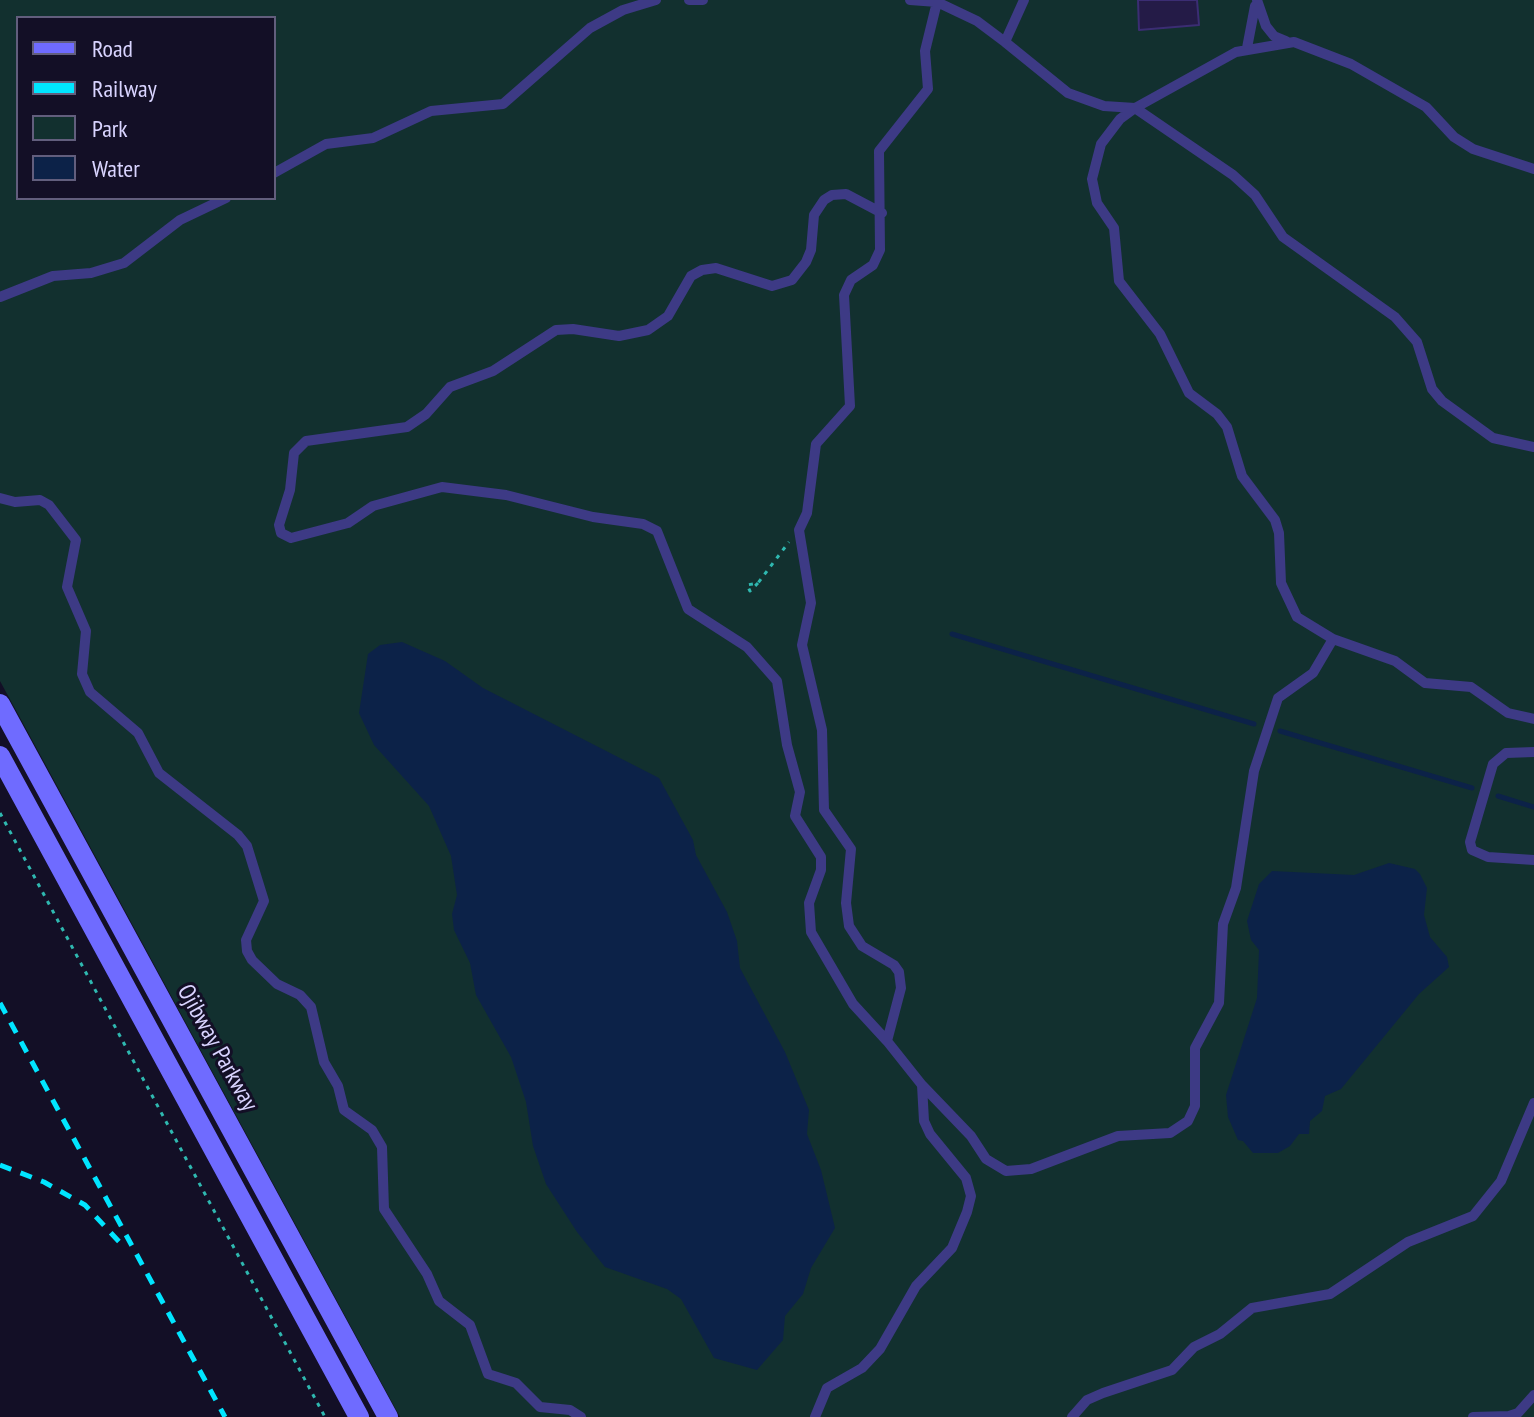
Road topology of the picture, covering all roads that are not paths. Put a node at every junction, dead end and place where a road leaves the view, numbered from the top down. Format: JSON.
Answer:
{"nodes":[{"id":1,"x":656,"y":0,"type":"edge"},
{"id":2,"x":689,"y":0,"type":"edge"},
{"id":3,"x":703,"y":0,"type":"edge"},
{"id":4,"x":910,"y":0,"type":"edge"},
{"id":5,"x":1024,"y":0,"type":"edge"},
{"id":6,"x":1257,"y":0,"type":"edge"},
{"id":7,"x":939,"y":2,"type":"edge"},
{"id":8,"x":1005,"y":42,"type":"junction"},
{"id":9,"x":1294,"y":42,"type":"junction"},
{"id":10,"x":1247,"y":48,"type":"junction"},
{"id":11,"x":1135,"y":108,"type":"junction"},
{"id":12,"x":1534,"y":169,"type":"edge"},
{"id":13,"x":276,"y":172,"type":"edge"},
{"id":14,"x":222,"y":200,"type":"edge"},
{"id":15,"x":882,"y":213,"type":"junction"},
{"id":16,"x":0,"y":297,"type":"edge"},
{"id":17,"x":1534,"y":447,"type":"edge"},
{"id":18,"x":0,"y":498,"type":"edge"},
{"id":19,"x":1333,"y":639,"type":"junction"},
{"id":20,"x":0,"y":704,"type":"edge"},
{"id":21,"x":1534,"y":719,"type":"edge"},
{"id":22,"x":1534,"y":752,"type":"edge"},
{"id":23,"x":0,"y":756,"type":"edge"},
{"id":24,"x":1534,"y":860,"type":"edge"},
{"id":25,"x":887,"y":1041,"type":"junction"},
{"id":26,"x":924,"y":1091,"type":"junction"},
{"id":27,"x":1534,"y":1103,"type":"edge"},
{"id":28,"x":1534,"y":1395,"type":"edge"},
{"id":29,"x":359,"y":1417,"type":"edge"},
{"id":30,"x":388,"y":1417,"type":"edge"},
{"id":31,"x":581,"y":1417,"type":"edge"},
{"id":32,"x":815,"y":1417,"type":"edge"},
{"id":33,"x":1072,"y":1417,"type":"edge"},
{"id":34,"x":1473,"y":1417,"type":"edge"}],
"edges":[{"from":1,"to":13,"type":"lane"},
{"from":2,"to":3,"type":"lane"},
{"from":4,"to":7,"type":"lane"},
{"from":5,"to":8,"type":"lane"},
{"from":6,"to":9,"type":"lane"},
{"from":6,"to":10,"type":"lane"},
{"from":7,"to":8,"type":"lane"},
{"from":7,"to":15,"type":"lane"},
{"from":8,"to":11,"type":"lane"},
{"from":9,"to":10,"type":"lane"},
{"from":9,"to":12,"type":"lane"},
{"from":10,"to":11,"type":"lane"},
{"from":11,"to":17,"type":"lane"},
{"from":11,"to":19,"type":"lane"},
{"from":14,"to":16,"type":"lane"},
{"from":15,"to":25,"type":"lane"},
{"from":15,"to":25,"type":"lane"},
{"from":18,"to":31,"type":"lane"},
{"from":19,"to":21,"type":"lane"},
{"from":19,"to":26,"type":"lane"},
{"from":20,"to":30,"type":"main road","name":"Ojibway Parkway"},
{"from":22,"to":24,"type":"lane"},
{"from":23,"to":29,"type":"main road"},
{"from":25,"to":26,"type":"lane"},
{"from":26,"to":32,"type":"lane"},
{"from":27,"to":33,"type":"lane"},
{"from":28,"to":34,"type":"lane"}]}
